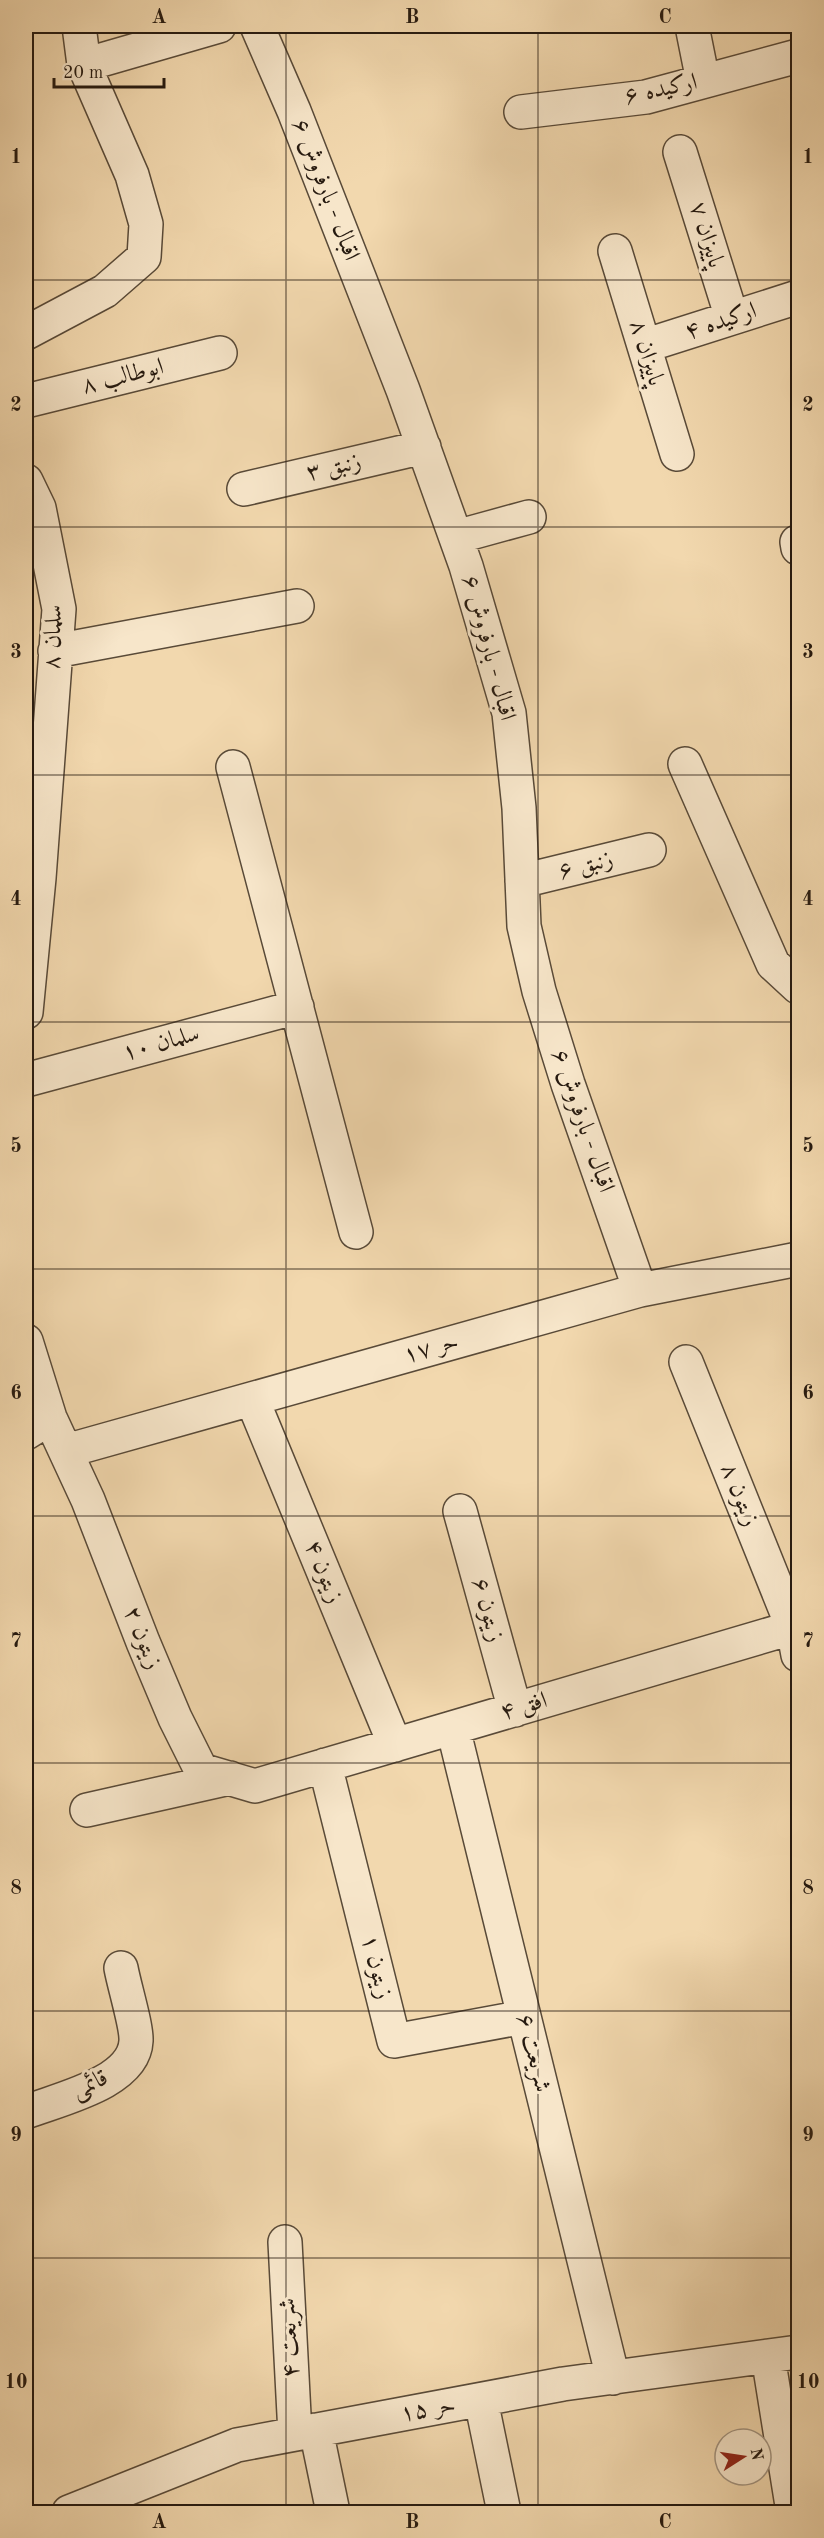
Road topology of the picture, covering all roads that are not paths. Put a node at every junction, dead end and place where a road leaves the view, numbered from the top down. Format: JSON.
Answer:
{"nodes":[{"id":1,"x":79,"y":26,"type":"edge"},
{"id":2,"x":219,"y":26,"type":"edge"},
{"id":3,"x":257,"y":26,"type":"edge"},
{"id":4,"x":692,"y":26,"type":"edge"},
{"id":5,"x":798,"y":56,"type":"edge"},
{"id":6,"x":84,"y":65,"type":"junction"},
{"id":7,"x":703,"y":81,"type":"junction"},
{"id":8,"x":521,"y":112,"type":"dead end"},
{"id":9,"x":681,"y":152,"type":"dead end"},
{"id":10,"x":615,"y":251,"type":"dead end"},
{"id":11,"x":798,"y":297,"type":"edge"},
{"id":12,"x":732,"y":318,"type":"junction"},
{"id":13,"x":26,"y":333,"type":"edge"},
{"id":14,"x":644,"y":346,"type":"junction"},
{"id":15,"x":220,"y":353,"type":"dead end"},
{"id":16,"x":26,"y":401,"type":"edge"},
{"id":17,"x":423,"y":447,"type":"junction"},
{"id":18,"x":677,"y":454,"type":"dead end"},
{"id":19,"x":26,"y":481,"type":"edge"},
{"id":20,"x":244,"y":489,"type":"dead end"},
{"id":21,"x":529,"y":517,"type":"dead end"},
{"id":22,"x":456,"y":537,"type":"junction"},
{"id":23,"x":297,"y":606,"type":"dead end"},
{"id":24,"x":55,"y":651,"type":"junction"},
{"id":25,"x":37,"y":743,"type":"edge"},
{"id":26,"x":685,"y":764,"type":"dead end"},
{"id":27,"x":233,"y":767,"type":"dead end"},
{"id":28,"x":650,"y":850,"type":"dead end"},
{"id":29,"x":522,"y":881,"type":"junction"},
{"id":30,"x":798,"y":987,"type":"edge"},
{"id":31,"x":297,"y":1007,"type":"junction"},
{"id":32,"x":26,"y":1012,"type":"edge"},
{"id":33,"x":26,"y":1080,"type":"edge"},
{"id":34,"x":356,"y":1232,"type":"dead end"},
{"id":35,"x":798,"y":1259,"type":"edge"},
{"id":36,"x":640,"y":1290,"type":"junction"},
{"id":37,"x":26,"y":1341,"type":"edge"},
{"id":38,"x":686,"y":1362,"type":"dead end"},
{"id":39,"x":252,"y":1399,"type":"junction"},
{"id":40,"x":38,"y":1426,"type":"edge"},
{"id":41,"x":66,"y":1451,"type":"junction"},
{"id":42,"x":460,"y":1511,"type":"dead end"},
{"id":43,"x":797,"y":1636,"type":"edge"},
{"id":44,"x":515,"y":1710,"type":"junction"},
{"id":45,"x":453,"y":1728,"type":"junction"},
{"id":46,"x":394,"y":1745,"type":"junction"},
{"id":47,"x":325,"y":1765,"type":"junction"},
{"id":48,"x":243,"y":1782,"type":"junction"},
{"id":49,"x":87,"y":1810,"type":"dead end"},
{"id":50,"x":121,"y":1968,"type":"dead end"},
{"id":51,"x":524,"y":2017,"type":"junction"},
{"id":52,"x":26,"y":2112,"type":"edge"},
{"id":53,"x":285,"y":2242,"type":"dead end"},
{"id":54,"x":783,"y":2354,"type":"edge"},
{"id":55,"x":613,"y":2378,"type":"junction"},
{"id":56,"x":481,"y":2400,"type":"junction"},
{"id":57,"x":306,"y":2432,"type":"junction"},
{"id":58,"x":120,"y":2503,"type":"edge"},
{"id":59,"x":69,"y":2512,"type":"edge"},
{"id":60,"x":333,"y":2512,"type":"edge"},
{"id":61,"x":504,"y":2512,"type":"edge"},
{"id":62,"x":793,"y":2512,"type":"edge"}],
"edges":[{"from":1,"to":6,"type":"street"},
{"from":2,"to":6,"type":"street"},
{"from":3,"to":17,"type":"street","name":"اقبال - بارفروش ۶"},
{"from":4,"to":7,"type":"street"},
{"from":5,"to":7,"type":"street","name":"ارکیده ۶"},
{"from":6,"to":13,"type":"street"},
{"from":7,"to":8,"type":"street","name":"ارکیده ۶"},
{"from":9,"to":12,"type":"street","name":"پاییزان ۷"},
{"from":10,"to":14,"type":"street","name":"پاییزان ۸"},
{"from":11,"to":12,"type":"street","name":"ارکیده ۴"},
{"from":12,"to":14,"type":"street","name":"ارکیده ۴"},
{"from":14,"to":18,"type":"street","name":"پاییزان ۸"},
{"from":15,"to":16,"type":"street","name":"ابوطالب ۸"},
{"from":17,"to":20,"type":"street","name":"زنبق ۳"},
{"from":17,"to":22,"type":"street","name":"اقبال - بارفروش ۶"},
{"from":19,"to":24,"type":"street","name":"سلمان ۸"},
{"from":21,"to":22,"type":"street"},
{"from":22,"to":29,"type":"street","name":"اقبال - بارفروش ۶"},
{"from":23,"to":24,"type":"street"},
{"from":24,"to":25,"type":"street","name":"سلمان ۸"},
{"from":25,"to":32,"type":"street","name":"سلمان ۸"},
{"from":26,"to":30,"type":"street"},
{"from":27,"to":31,"type":"street"},
{"from":28,"to":29,"type":"street","name":"زنبق ۶"},
{"from":29,"to":36,"type":"street","name":"اقبال - بارفروش ۶"},
{"from":31,"to":33,"type":"street","name":"سلمان ۱۰"},
{"from":31,"to":34,"type":"street"},
{"from":35,"to":36,"type":"street","name":"حر ۱۷"},
{"from":36,"to":39,"type":"street","name":"حر ۱۷"},
{"from":37,"to":40,"type":"street"},
{"from":38,"to":43,"type":"street","name":"زیتون ۸"},
{"from":39,"to":41,"type":"street","name":"حر ۱۷"},
{"from":39,"to":46,"type":"street","name":"زیتون ۴"},
{"from":40,"to":41,"type":"street"},
{"from":41,"to":48,"type":"street","name":"زیتون ۲"},
{"from":42,"to":44,"type":"street","name":"زیتون ۶"},
{"from":43,"to":44,"type":"street","name":"افق ۴"},
{"from":44,"to":45,"type":"street","name":"افق ۴"},
{"from":45,"to":46,"type":"street","name":"افق ۴"},
{"from":45,"to":51,"type":"street","name":"شریعت ۶"},
{"from":46,"to":47,"type":"street","name":"افق ۴"},
{"from":47,"to":48,"type":"street","name":"افق ۴"},
{"from":47,"to":51,"type":"street","name":"زیتون ۱"},
{"from":48,"to":49,"type":"street","name":"افق ۴"},
{"from":50,"to":52,"type":"street","name":"قائمی"},
{"from":51,"to":55,"type":"street","name":"شریعت ۶"},
{"from":53,"to":57,"type":"street","name":"شریعت ۴"},
{"from":54,"to":55,"type":"street","name":"حر ۱۵"},
{"from":54,"to":62,"type":"street"},
{"from":55,"to":56,"type":"street","name":"حر ۱۵"},
{"from":56,"to":57,"type":"street","name":"حر ۱۵"},
{"from":56,"to":61,"type":"street"},
{"from":57,"to":58,"type":"street","name":"حر ۱۵"},
{"from":57,"to":60,"type":"street","name":"شریعت ۴"},
{"from":58,"to":59,"type":"street","name":"حر ۱۵"}]}
